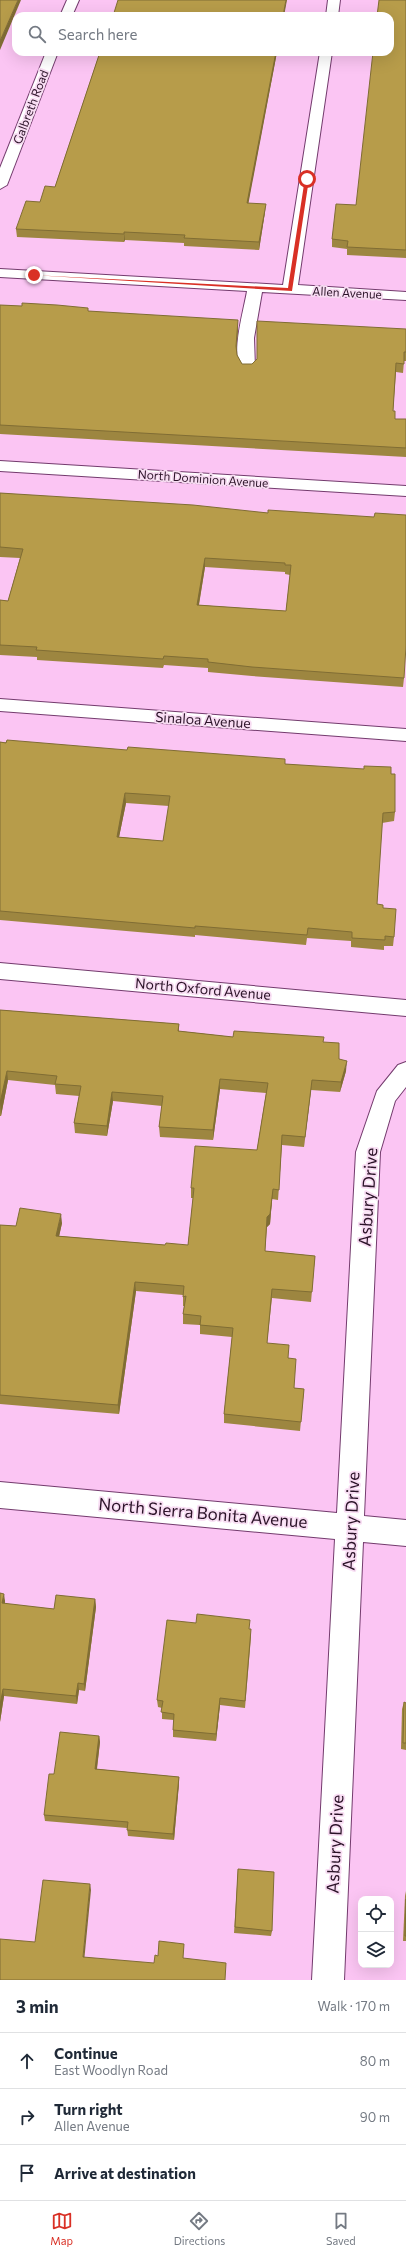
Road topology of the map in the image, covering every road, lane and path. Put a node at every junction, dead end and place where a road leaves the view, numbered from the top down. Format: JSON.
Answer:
{"nodes":[{"id":1,"x":73,"y":0,"type":"edge"},
{"id":2,"x":334,"y":0,"type":"edge"},
{"id":3,"x":68,"y":12,"type":"edge"},
{"id":4,"x":332,"y":12,"type":"edge"},
{"id":5,"x":50,"y":56,"type":"edge"},
{"id":6,"x":325,"y":56,"type":"edge"},
{"id":7,"x":0,"y":185,"type":"edge"},
{"id":8,"x":0,"y":273,"type":"edge"},
{"id":9,"x":255,"y":288,"type":"junction"},
{"id":10,"x":290,"y":290,"type":"junction"},
{"id":11,"x":406,"y":296,"type":"edge"},
{"id":12,"x":247,"y":368,"type":"edge"},
{"id":13,"x":0,"y":466,"type":"edge"},
{"id":14,"x":406,"y":492,"type":"edge"},
{"id":15,"x":0,"y":705,"type":"edge"},
{"id":16,"x":406,"y":735,"type":"edge"},
{"id":17,"x":0,"y":971,"type":"edge"},
{"id":18,"x":406,"y":1008,"type":"edge"},
{"id":19,"x":406,"y":1071,"type":"edge"},
{"id":20,"x":0,"y":1495,"type":"edge"},
{"id":21,"x":351,"y":1527,"type":"junction"},
{"id":22,"x":406,"y":1533,"type":"edge"},
{"id":23,"x":328,"y":1980,"type":"edge"}],
"edges":[{"from":1,"to":3,"type":"street"},
{"from":2,"to":4,"type":"street"},
{"from":5,"to":7,"type":"street","name":"Galbreth Road"},
{"from":6,"to":10,"type":"street"},
{"from":8,"to":9,"type":"street","name":"Allen Avenue"},
{"from":9,"to":10,"type":"street","name":"Allen Avenue"},
{"from":9,"to":12,"type":"street"},
{"from":10,"to":11,"type":"street","name":"Allen Avenue"},
{"from":13,"to":14,"type":"street","name":"North Dominion Avenue"},
{"from":15,"to":16,"type":"street","name":"Sinaloa Avenue"},
{"from":17,"to":18,"type":"street","name":"North Oxford Avenue"},
{"from":19,"to":21,"type":"street","name":"Asbury Drive"},
{"from":20,"to":21,"type":"street","name":"North Sierra Bonita Avenue"},
{"from":21,"to":22,"type":"street","name":"North Sierra Bonita Avenue"},
{"from":21,"to":23,"type":"street","name":"Asbury Drive"}]}
